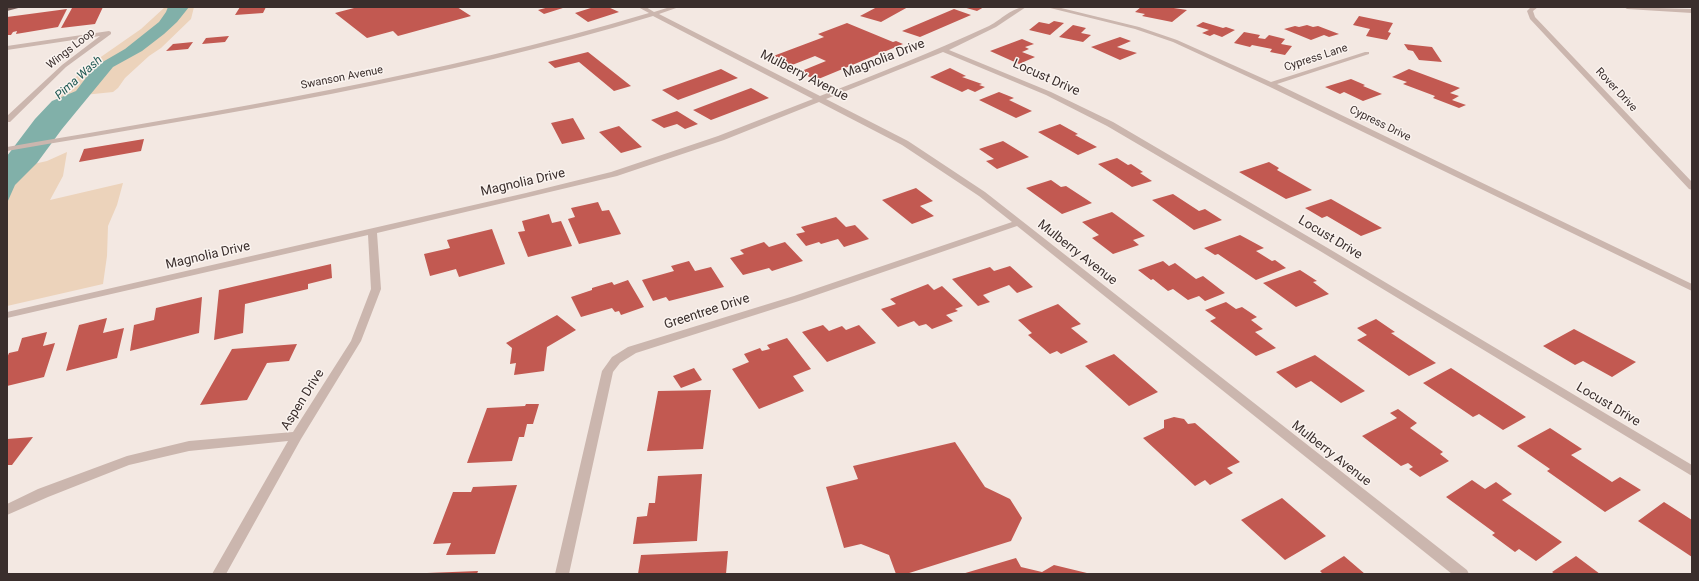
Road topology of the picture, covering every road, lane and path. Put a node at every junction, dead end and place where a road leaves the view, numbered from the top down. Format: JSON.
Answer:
{"nodes":[{"id":1,"x":19,"y":7,"type":"edge"},
{"id":2,"x":641,"y":7,"type":"edge"},
{"id":3,"x":676,"y":7,"type":"edge"},
{"id":4,"x":1023,"y":7,"type":"edge"},
{"id":5,"x":1049,"y":7,"type":"edge"},
{"id":6,"x":1535,"y":7,"type":"edge"},
{"id":7,"x":1627,"y":7,"type":"edge"},
{"id":8,"x":7,"y":9,"type":"edge"},
{"id":9,"x":1692,"y":11,"type":"edge"},
{"id":10,"x":654,"y":14,"type":"junction"},
{"id":11,"x":7,"y":48,"type":"edge"},
{"id":12,"x":943,"y":50,"type":"junction"},
{"id":13,"x":1367,"y":54,"type":"dead end"},
{"id":14,"x":1271,"y":84,"type":"junction"},
{"id":15,"x":819,"y":98,"type":"junction"},
{"id":16,"x":7,"y":120,"type":"edge"},
{"id":17,"x":7,"y":149,"type":"edge"},
{"id":18,"x":1692,"y":187,"type":"edge"},
{"id":19,"x":1018,"y":223,"type":"junction"},
{"id":20,"x":372,"y":231,"type":"junction"},
{"id":21,"x":1692,"y":288,"type":"edge"},
{"id":22,"x":7,"y":315,"type":"edge"},
{"id":23,"x":297,"y":436,"type":"junction"},
{"id":24,"x":1692,"y":471,"type":"edge"},
{"id":25,"x":7,"y":510,"type":"edge"},
{"id":26,"x":219,"y":574,"type":"edge"},
{"id":27,"x":562,"y":574,"type":"edge"},
{"id":28,"x":1462,"y":574,"type":"edge"}],
"edges":[{"from":1,"to":8,"type":"main road"},
{"from":2,"to":10,"type":"street","name":"Mulberry Avenue"},
{"from":3,"to":10,"type":"street","name":"Swanson Avenue"},
{"from":4,"to":12,"type":"street","name":"Magnolia Drive"},
{"from":5,"to":14,"type":"street","name":"Cypress Drive"},
{"from":6,"to":18,"type":"street","name":"Rover Drive"},
{"from":7,"to":9,"type":"street"},
{"from":10,"to":15,"type":"street","name":"Mulberry Avenue"},
{"from":10,"to":17,"type":"street","name":"Swanson Avenue"},
{"from":11,"to":16,"type":"street","name":"Wings Loop"},
{"from":12,"to":15,"type":"street","name":"Magnolia Drive"},
{"from":12,"to":24,"type":"street","name":"Locust Drive"},
{"from":13,"to":14,"type":"street","name":"Cypress Lane"},
{"from":14,"to":21,"type":"street","name":"Cypress Drive"},
{"from":15,"to":19,"type":"street","name":"Mulberry Avenue"},
{"from":15,"to":20,"type":"street","name":"Magnolia Drive"},
{"from":19,"to":27,"type":"street","name":"Greentree Drive"},
{"from":19,"to":28,"type":"street","name":"Mulberry Avenue"},
{"from":20,"to":22,"type":"street","name":"Magnolia Drive"},
{"from":20,"to":23,"type":"street","name":"Aspen Drive"},
{"from":23,"to":25,"type":"street"},
{"from":23,"to":26,"type":"street","name":"Aspen Drive"}]}
